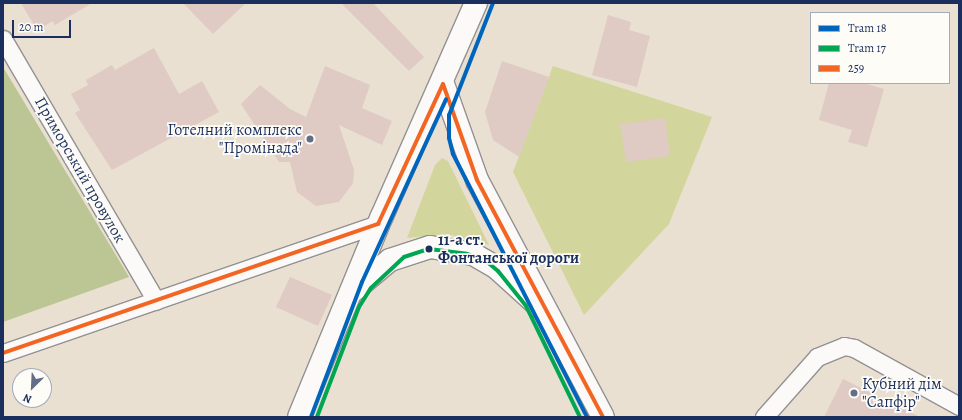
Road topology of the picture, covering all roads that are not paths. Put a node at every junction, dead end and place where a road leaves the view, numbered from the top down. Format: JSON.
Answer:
{"nodes":[{"id":1,"x":476,"y":3,"type":"edge"},
{"id":2,"x":3,"y":39,"type":"edge"},
{"id":3,"x":443,"y":84,"type":"junction"},
{"id":4,"x":378,"y":224,"type":"junction"},
{"id":5,"x":347,"y":298,"type":"junction"},
{"id":6,"x":156,"y":301,"type":"junction"},
{"id":7,"x":553,"y":318,"type":"junction"},
{"id":8,"x":3,"y":353,"type":"edge"},
{"id":9,"x":959,"y":406,"type":"edge"},
{"id":10,"x":298,"y":417,"type":"edge"},
{"id":11,"x":603,"y":417,"type":"edge"},
{"id":12,"x":764,"y":417,"type":"edge"}],
"edges":[{"from":1,"to":3,"type":"main road"},
{"from":2,"to":6,"type":"street","name":"Приморський провулок"},
{"from":3,"to":4,"type":"main road"},
{"from":3,"to":7,"type":"main road"},
{"from":4,"to":5,"type":"main road"},
{"from":4,"to":6,"type":"street"},
{"from":5,"to":7,"type":"main road"},
{"from":5,"to":10,"type":"main road"},
{"from":6,"to":8,"type":"street"},
{"from":7,"to":11,"type":"main road"},
{"from":9,"to":12,"type":"street"}]}
